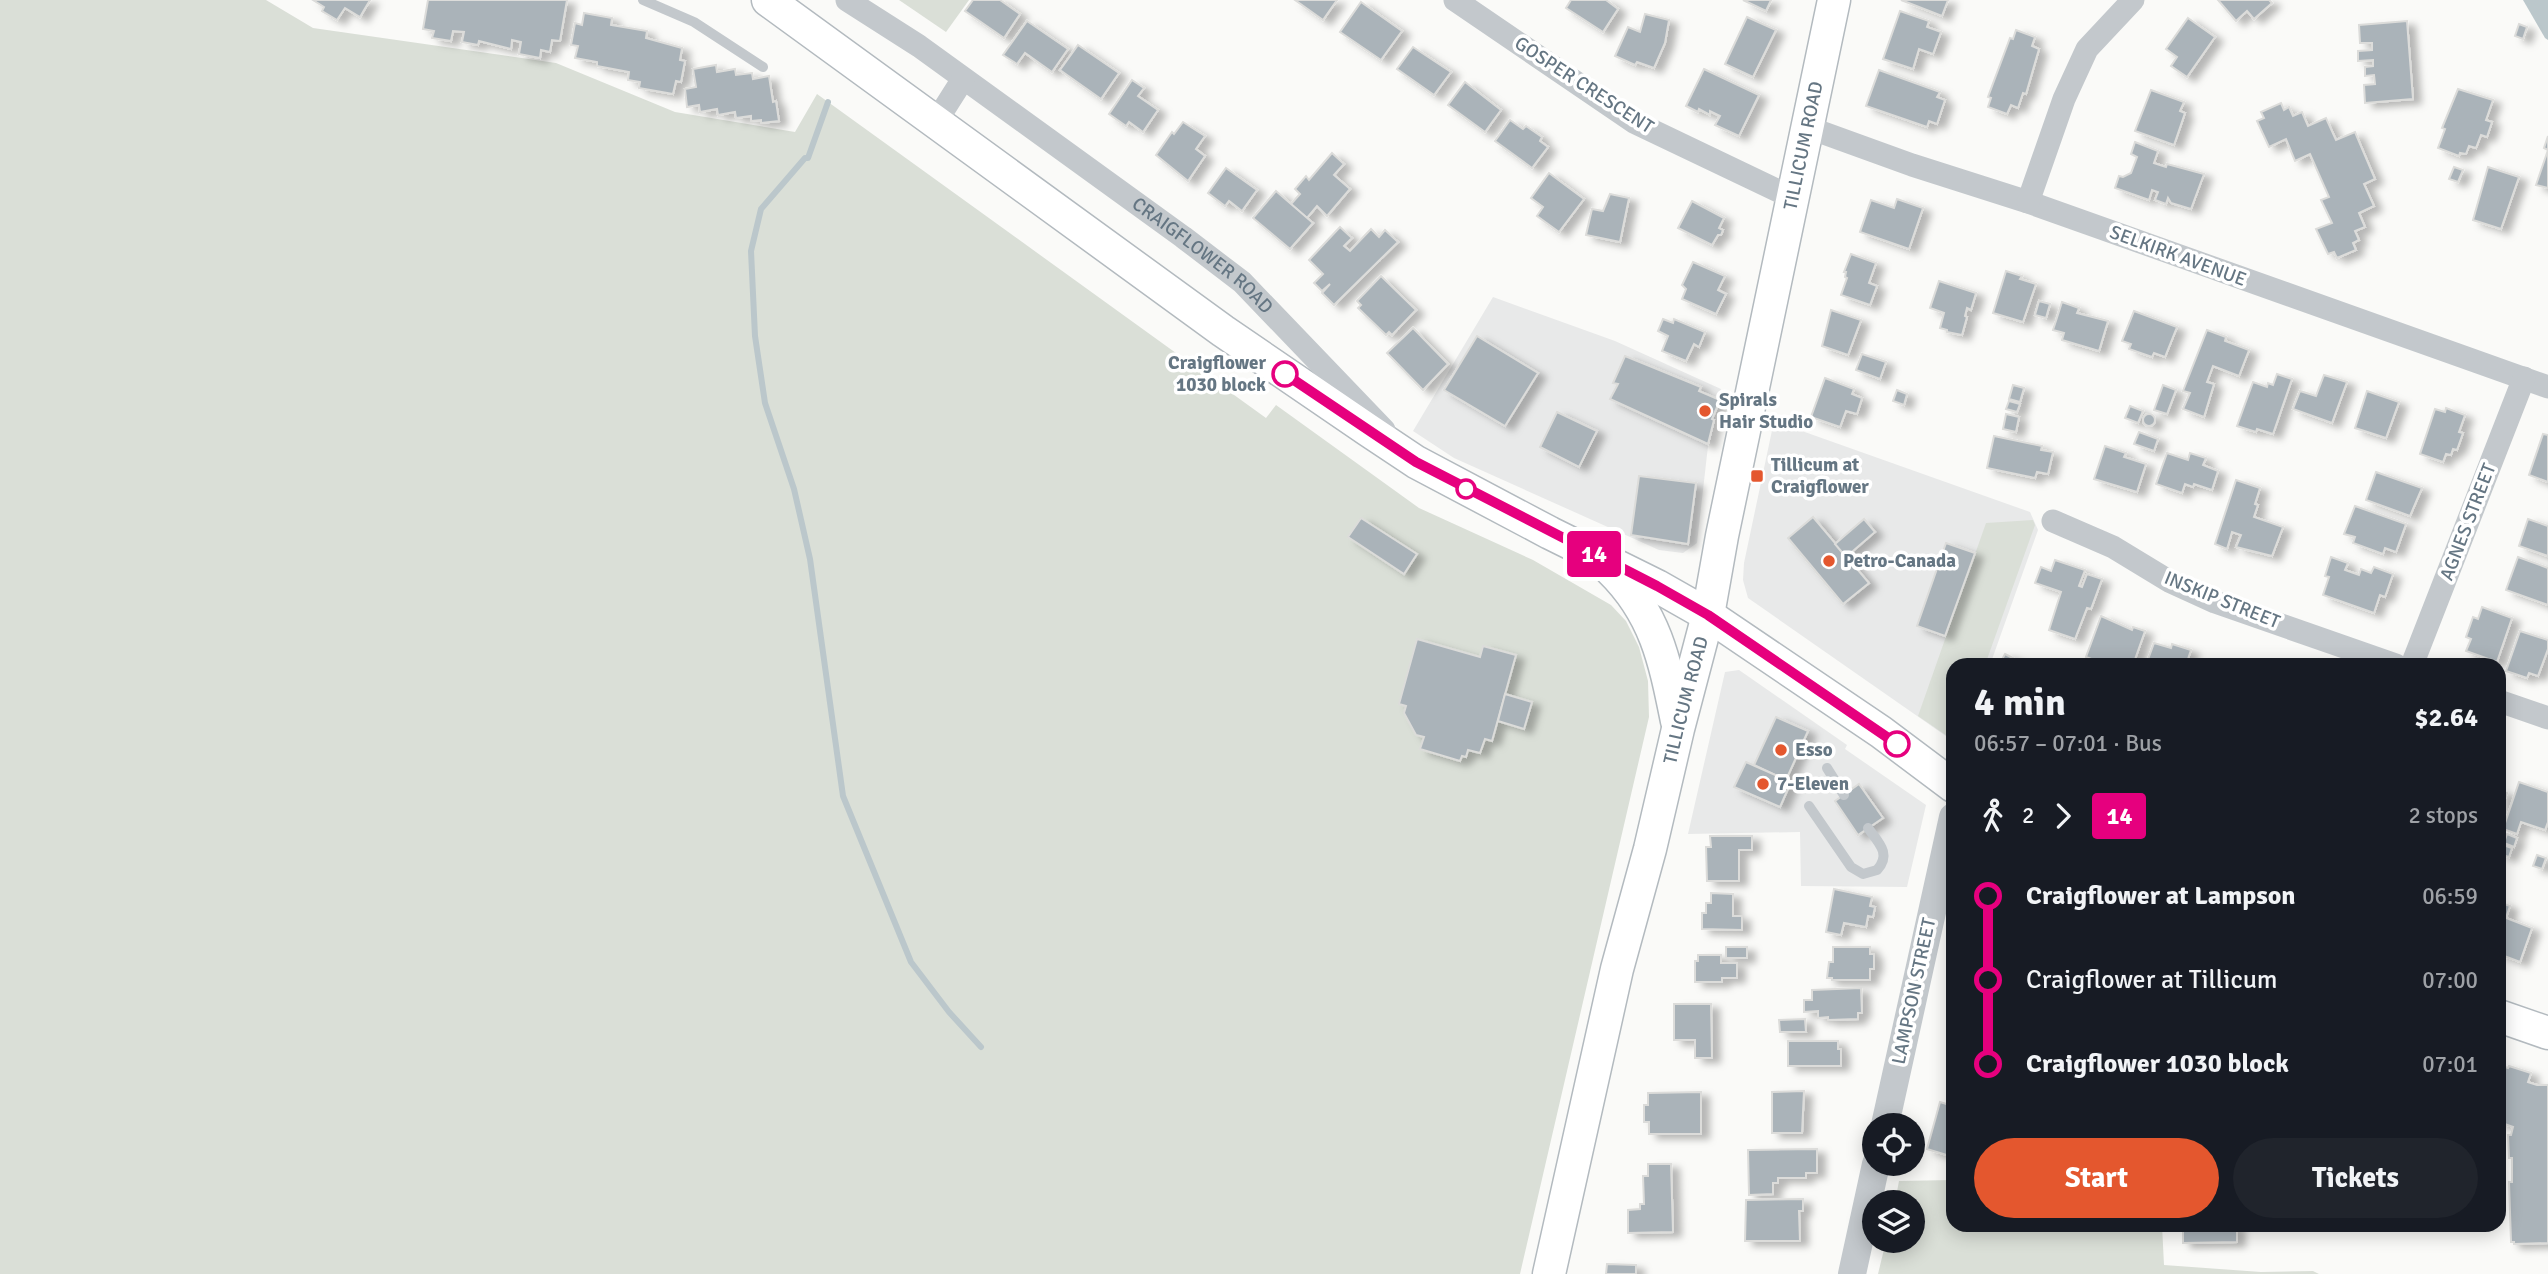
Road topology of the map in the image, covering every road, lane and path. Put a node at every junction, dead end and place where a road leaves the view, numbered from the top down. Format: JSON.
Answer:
{"nodes":[{"id":1,"x":643,"y":0,"type":"edge"},
{"id":2,"x":768,"y":0,"type":"edge"},
{"id":3,"x":847,"y":0,"type":"edge"},
{"id":4,"x":1455,"y":0,"type":"edge"},
{"id":5,"x":1834,"y":0,"type":"edge"},
{"id":6,"x":2133,"y":0,"type":"edge"},
{"id":7,"x":763,"y":67,"type":"dead end"},
{"id":8,"x":963,"y":79,"type":"junction"},
{"id":9,"x":937,"y":120,"type":"junction"},
{"id":10,"x":1808,"y":127,"type":"junction"},
{"id":11,"x":1793,"y":198,"type":"junction"},
{"id":12,"x":2028,"y":202,"type":"junction"},
{"id":13,"x":2524,"y":378,"type":"junction"},
{"id":14,"x":2548,"y":387,"type":"edge"},
{"id":15,"x":1416,"y":462,"type":"junction"},
{"id":16,"x":2053,"y":522,"type":"dead end"},
{"id":17,"x":1569,"y":542,"type":"junction"},
{"id":18,"x":1708,"y":615,"type":"junction"},
{"id":19,"x":2376,"y":658,"type":"edge"},
{"id":20,"x":2415,"y":658,"type":"edge"},
{"id":21,"x":2506,"y":703,"type":"edge"},
{"id":22,"x":2548,"y":718,"type":"edge"},
{"id":23,"x":1678,"y":727,"type":"junction"},
{"id":24,"x":1827,"y":768,"type":"dead end"},
{"id":25,"x":1946,"y":781,"type":"edge"},
{"id":26,"x":1844,"y":795,"type":"dead end"},
{"id":27,"x":1809,"y":806,"type":"dead end"},
{"id":28,"x":1868,"y":828,"type":"dead end"},
{"id":29,"x":1946,"y":849,"type":"edge"},
{"id":30,"x":2506,"y":1018,"type":"edge"},
{"id":31,"x":2548,"y":1032,"type":"edge"},
{"id":32,"x":1888,"y":1113,"type":"edge"},
{"id":33,"x":1873,"y":1176,"type":"edge"},
{"id":34,"x":1549,"y":1274,"type":"edge"},
{"id":35,"x":1852,"y":1274,"type":"edge"}],
"edges":[{"from":1,"to":7,"type":"lane"},
{"from":2,"to":9,"type":"main road","name":"CRAIGFLOWER ROAD"},
{"from":3,"to":8,"type":"street","name":"CRAIGFLOWER ROAD"},
{"from":4,"to":11,"type":"street","name":"GOSPER CRESCENT"},
{"from":5,"to":10,"type":"main road","name":"TILLICUM ROAD"},
{"from":6,"to":12,"type":"street"},
{"from":8,"to":9,"type":"street"},
{"from":8,"to":15,"type":"street","name":"CRAIGFLOWER ROAD"},
{"from":9,"to":15,"type":"main road","name":"CRAIGFLOWER ROAD"},
{"from":10,"to":11,"type":"main road","name":"TILLICUM ROAD"},
{"from":10,"to":12,"type":"street","name":"SELKIRK AVENUE"},
{"from":11,"to":18,"type":"main road","name":"TILLICUM ROAD"},
{"from":12,"to":13,"type":"street","name":"SELKIRK AVENUE"},
{"from":13,"to":14,"type":"street","name":"SELKIRK AVENUE"},
{"from":13,"to":20,"type":"street","name":"AGNES STREET"},
{"from":15,"to":17,"type":"main road","name":"CRAIGFLOWER ROAD"},
{"from":16,"to":19,"type":"street","name":"INSKIP STREET"},
{"from":17,"to":18,"type":"main road","name":"CRAIGFLOWER ROAD"},
{"from":17,"to":23,"type":"main road"},
{"from":18,"to":23,"type":"main road","name":"TILLICUM ROAD"},
{"from":18,"to":25,"type":"main road","name":"CRAIGFLOWER ROAD"},
{"from":21,"to":22,"type":"street"},
{"from":23,"to":34,"type":"main road","name":"TILLICUM ROAD"},
{"from":24,"to":26,"type":"lane"},
{"from":27,"to":28,"type":"lane"},
{"from":29,"to":32,"type":"street","name":"LAMPSON STREET"},
{"from":30,"to":31,"type":"main road"},
{"from":33,"to":35,"type":"street"}]}
